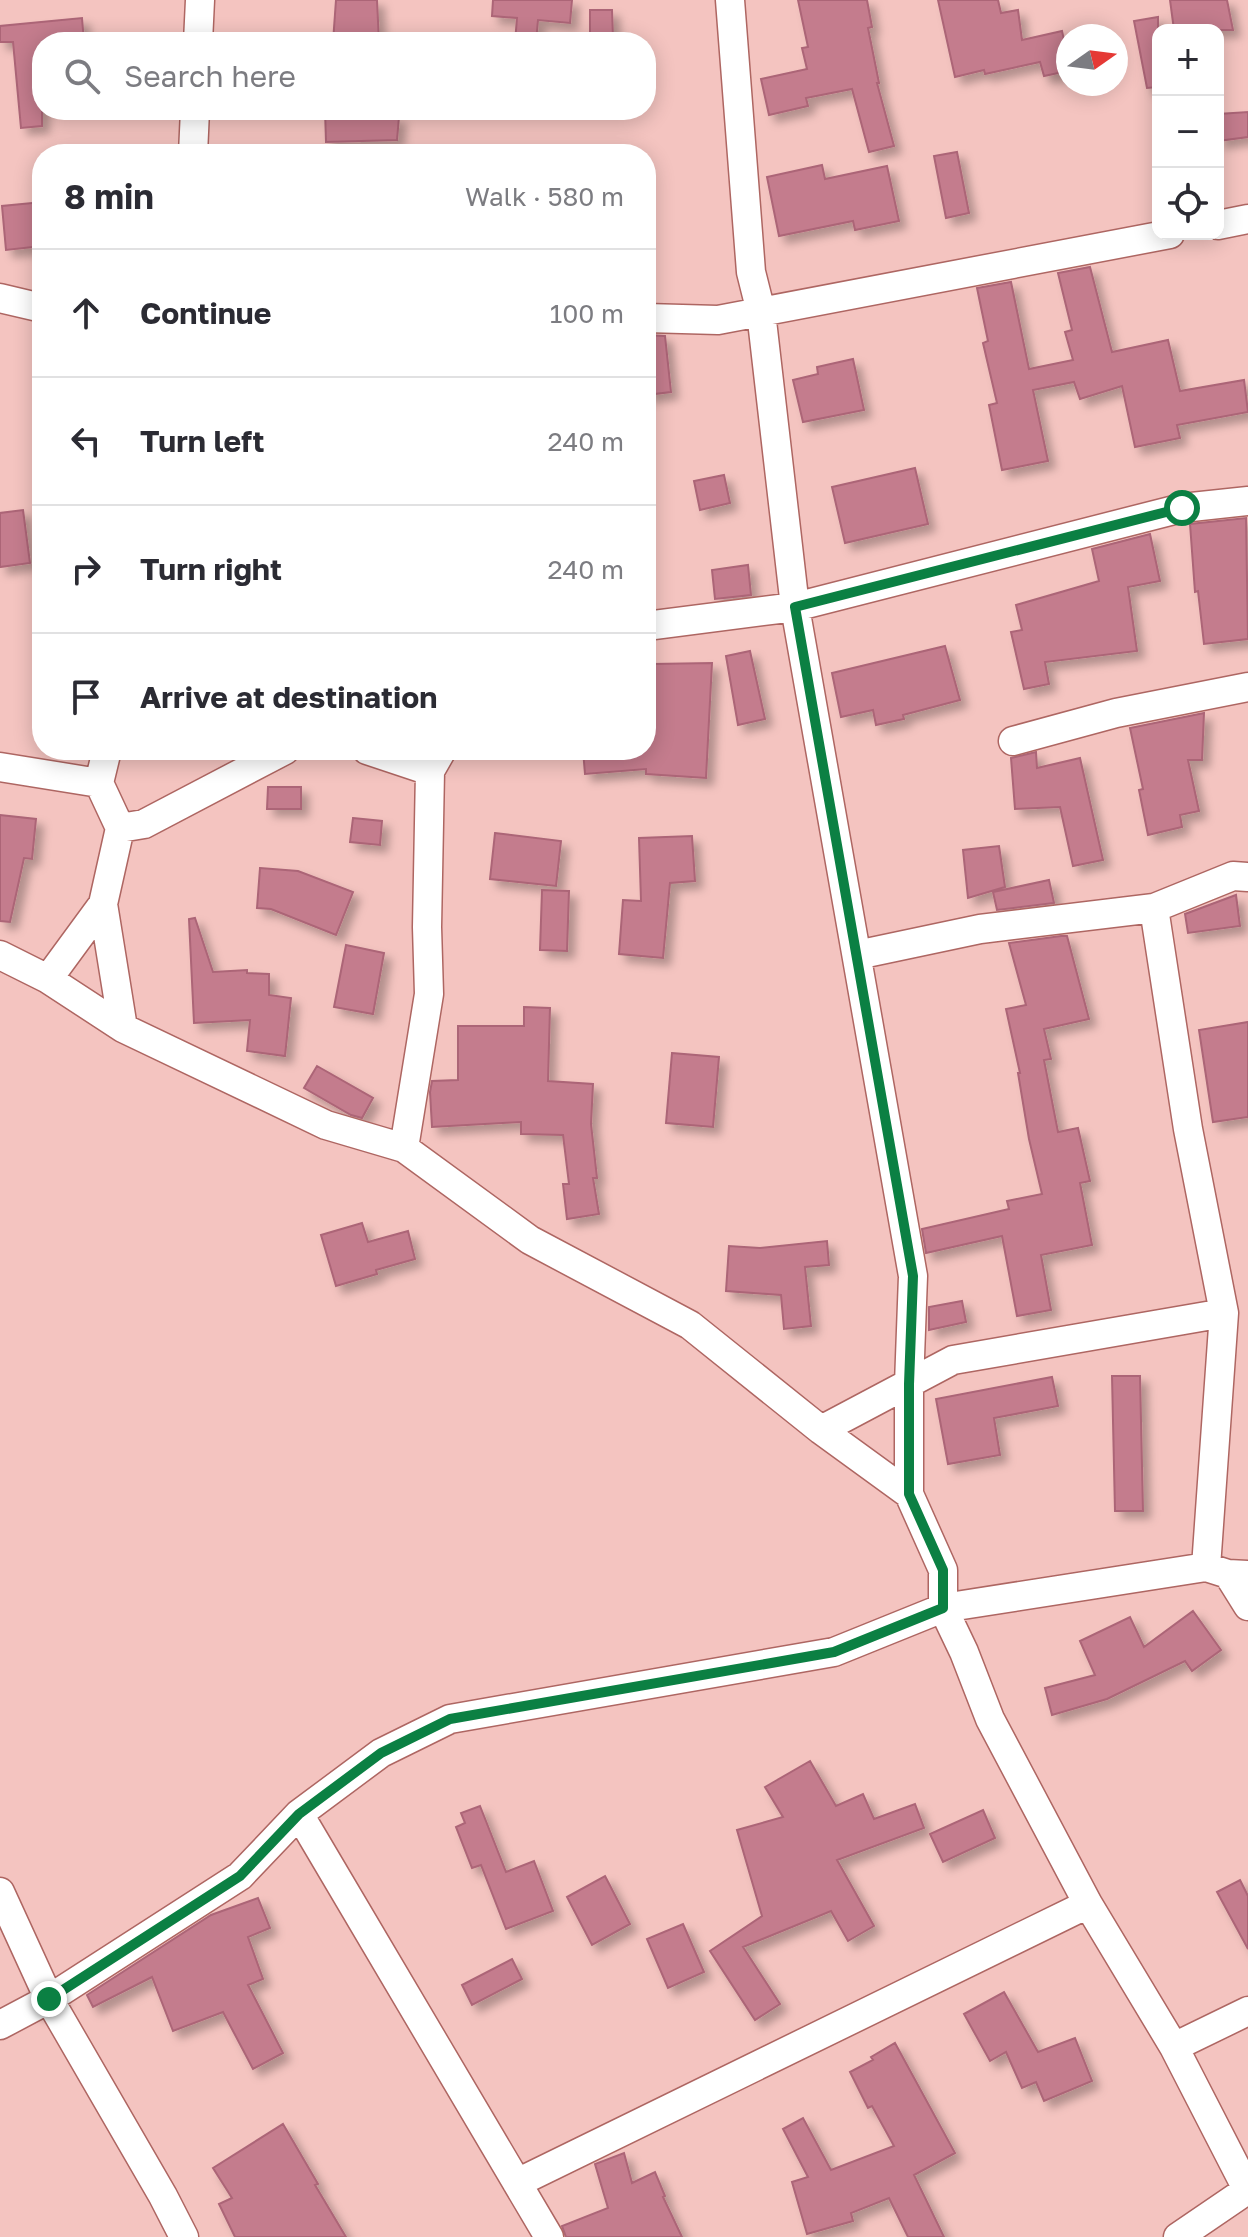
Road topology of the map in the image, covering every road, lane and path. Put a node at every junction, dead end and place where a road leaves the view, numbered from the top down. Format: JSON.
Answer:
{"nodes":[{"id":1,"x":200,"y":0,"type":"edge"},
{"id":2,"x":730,"y":0,"type":"edge"},
{"id":3,"x":198,"y":32,"type":"edge"},
{"id":4,"x":195,"y":120,"type":"edge"},
{"id":5,"x":193,"y":144,"type":"edge"},
{"id":6,"x":1248,"y":219,"type":"edge"},
{"id":7,"x":1224,"y":224,"type":"edge"},
{"id":8,"x":1152,"y":237,"type":"edge"},
{"id":9,"x":0,"y":298,"type":"edge"},
{"id":10,"x":32,"y":308,"type":"edge"},
{"id":11,"x":761,"y":312,"type":"junction"},
{"id":12,"x":656,"y":318,"type":"edge"},
{"id":13,"x":1248,"y":501,"type":"edge"},
{"id":14,"x":795,"y":607,"type":"junction"},
{"id":15,"x":656,"y":625,"type":"edge"},
{"id":16,"x":1248,"y":687,"type":"edge"},
{"id":17,"x":1013,"y":741,"type":"dead end"},
{"id":18,"x":105,"y":760,"type":"edge"},
{"id":19,"x":266,"y":760,"type":"edge"},
{"id":20,"x":436,"y":760,"type":"edge"},
{"id":21,"x":0,"y":767,"type":"edge"},
{"id":22,"x":99,"y":783,"type":"junction"},
{"id":23,"x":120,"y":828,"type":"junction"},
{"id":24,"x":1243,"y":869,"type":"edge"},
{"id":25,"x":103,"y":904,"type":"junction"},
{"id":26,"x":1154,"y":908,"type":"junction"},
{"id":27,"x":0,"y":955,"type":"edge"},
{"id":28,"x":857,"y":955,"type":"junction"},
{"id":29,"x":48,"y":979,"type":"junction"},
{"id":30,"x":123,"y":1028,"type":"junction"},
{"id":31,"x":404,"y":1148,"type":"junction"},
{"id":32,"x":1224,"y":1313,"type":"junction"},
{"id":33,"x":909,"y":1384,"type":"junction"},
{"id":34,"x":821,"y":1430,"type":"junction"},
{"id":35,"x":909,"y":1494,"type":"junction"},
{"id":36,"x":1227,"y":1572,"type":"edge"},
{"id":37,"x":1248,"y":1606,"type":"edge"},
{"id":38,"x":943,"y":1608,"type":"junction"},
{"id":39,"x":299,"y":1814,"type":"junction"},
{"id":40,"x":0,"y":1892,"type":"edge"},
{"id":41,"x":1088,"y":1904,"type":"junction"},
{"id":42,"x":49,"y":1999,"type":"junction"},
{"id":43,"x":1248,"y":2011,"type":"edge"},
{"id":44,"x":0,"y":2025,"type":"edge"},
{"id":45,"x":1174,"y":2047,"type":"junction"},
{"id":46,"x":517,"y":2183,"type":"junction"},
{"id":47,"x":1248,"y":2191,"type":"edge"},
{"id":48,"x":184,"y":2237,"type":"edge"},
{"id":49,"x":549,"y":2237,"type":"edge"},
{"id":50,"x":1178,"y":2237,"type":"edge"}],
"edges":[{"from":1,"to":3,"type":"street"},
{"from":2,"to":11,"type":"street"},
{"from":4,"to":5,"type":"street"},
{"from":6,"to":7,"type":"street"},
{"from":8,"to":11,"type":"street"},
{"from":9,"to":10,"type":"street"},
{"from":11,"to":12,"type":"street"},
{"from":11,"to":14,"type":"street"},
{"from":13,"to":14,"type":"street"},
{"from":14,"to":15,"type":"street"},
{"from":14,"to":28,"type":"street"},
{"from":16,"to":17,"type":"street"},
{"from":18,"to":22,"type":"street"},
{"from":19,"to":23,"type":"street"},
{"from":20,"to":31,"type":"street"},
{"from":21,"to":22,"type":"street"},
{"from":22,"to":23,"type":"street"},
{"from":23,"to":25,"type":"street"},
{"from":24,"to":26,"type":"street"},
{"from":25,"to":29,"type":"street"},
{"from":25,"to":30,"type":"street"},
{"from":26,"to":28,"type":"street"},
{"from":26,"to":32,"type":"street"},
{"from":27,"to":29,"type":"street"},
{"from":28,"to":33,"type":"street"},
{"from":29,"to":30,"type":"street"},
{"from":30,"to":31,"type":"street"},
{"from":31,"to":34,"type":"street"},
{"from":32,"to":33,"type":"street"},
{"from":32,"to":36,"type":"street"},
{"from":33,"to":34,"type":"street"},
{"from":33,"to":35,"type":"street"},
{"from":34,"to":35,"type":"street"},
{"from":35,"to":38,"type":"street"},
{"from":36,"to":37,"type":"street"},
{"from":36,"to":38,"type":"street"},
{"from":38,"to":39,"type":"street"},
{"from":38,"to":41,"type":"street"},
{"from":39,"to":42,"type":"street"},
{"from":39,"to":46,"type":"street"},
{"from":40,"to":42,"type":"street"},
{"from":41,"to":45,"type":"street"},
{"from":41,"to":46,"type":"street"},
{"from":42,"to":44,"type":"street"},
{"from":42,"to":48,"type":"street"},
{"from":43,"to":45,"type":"street"},
{"from":45,"to":47,"type":"street"},
{"from":46,"to":49,"type":"street"},
{"from":47,"to":50,"type":"street"}]}
